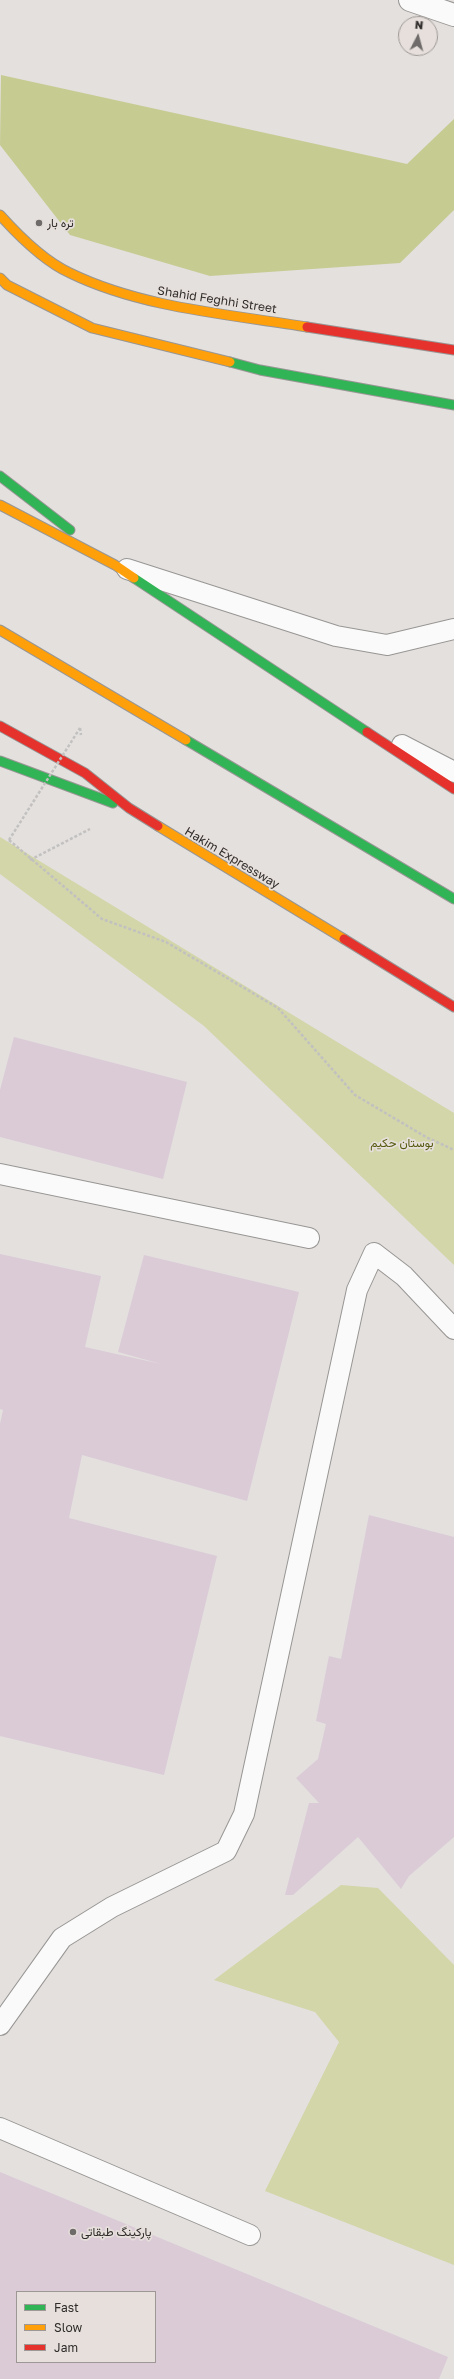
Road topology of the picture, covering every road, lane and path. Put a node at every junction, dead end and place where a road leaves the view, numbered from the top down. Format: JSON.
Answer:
{"nodes":[{"id":1,"x":410,"y":0,"type":"edge"},
{"id":2,"x":454,"y":15,"type":"edge"},
{"id":3,"x":0,"y":215,"type":"edge"},
{"id":4,"x":0,"y":278,"type":"edge"},
{"id":5,"x":454,"y":350,"type":"edge"},
{"id":6,"x":454,"y":405,"type":"edge"},
{"id":7,"x":0,"y":476,"type":"edge"},
{"id":8,"x":0,"y":505,"type":"edge"},
{"id":9,"x":115,"y":565,"type":"junction"},
{"id":10,"x":0,"y":630,"type":"edge"},
{"id":11,"x":454,"y":630,"type":"edge"},
{"id":12,"x":338,"y":713,"type":"junction"},
{"id":13,"x":0,"y":726,"type":"edge"},
{"id":14,"x":80,"y":728,"type":"dead end"},
{"id":15,"x":0,"y":761,"type":"edge"},
{"id":16,"x":454,"y":772,"type":"edge"},
{"id":17,"x":454,"y":789,"type":"edge"},
{"id":18,"x":129,"y":808,"type":"junction"},
{"id":19,"x":30,"y":860,"type":"junction"},
{"id":20,"x":454,"y":899,"type":"edge"},
{"id":21,"x":454,"y":1007,"type":"edge"},
{"id":22,"x":454,"y":1150,"type":"edge"},
{"id":23,"x":0,"y":1174,"type":"edge"},
{"id":24,"x":310,"y":1238,"type":"dead end"},
{"id":25,"x":454,"y":1329,"type":"edge"},
{"id":26,"x":0,"y":2025,"type":"edge"},
{"id":27,"x":0,"y":2128,"type":"edge"},
{"id":28,"x":250,"y":2235,"type":"dead end"}],
"edges":[{"from":1,"to":2,"type":"street"},
{"from":3,"to":5,"type":"main road","name":"Shahid Feghhi Street"},
{"from":4,"to":6,"type":"main road"},
{"from":7,"to":9,"type":"main road"},
{"from":8,"to":9,"type":"main road"},
{"from":9,"to":11,"type":"lane"},
{"from":9,"to":12,"type":"main road"},
{"from":10,"to":20,"type":"main road"},
{"from":12,"to":16,"type":"lane"},
{"from":12,"to":17,"type":"main road"},
{"from":13,"to":18,"type":"main road","name":"Hakim Expressway"},
{"from":14,"to":19,"type":"path","bridge":true},
{"from":15,"to":18,"type":"main road"},
{"from":18,"to":19,"type":"path"},
{"from":18,"to":21,"type":"main road","name":"Hakim Expressway"},
{"from":19,"to":22,"type":"path"},
{"from":23,"to":24,"type":"lane"},
{"from":25,"to":26,"type":"lane"},
{"from":27,"to":28,"type":"lane"}]}
